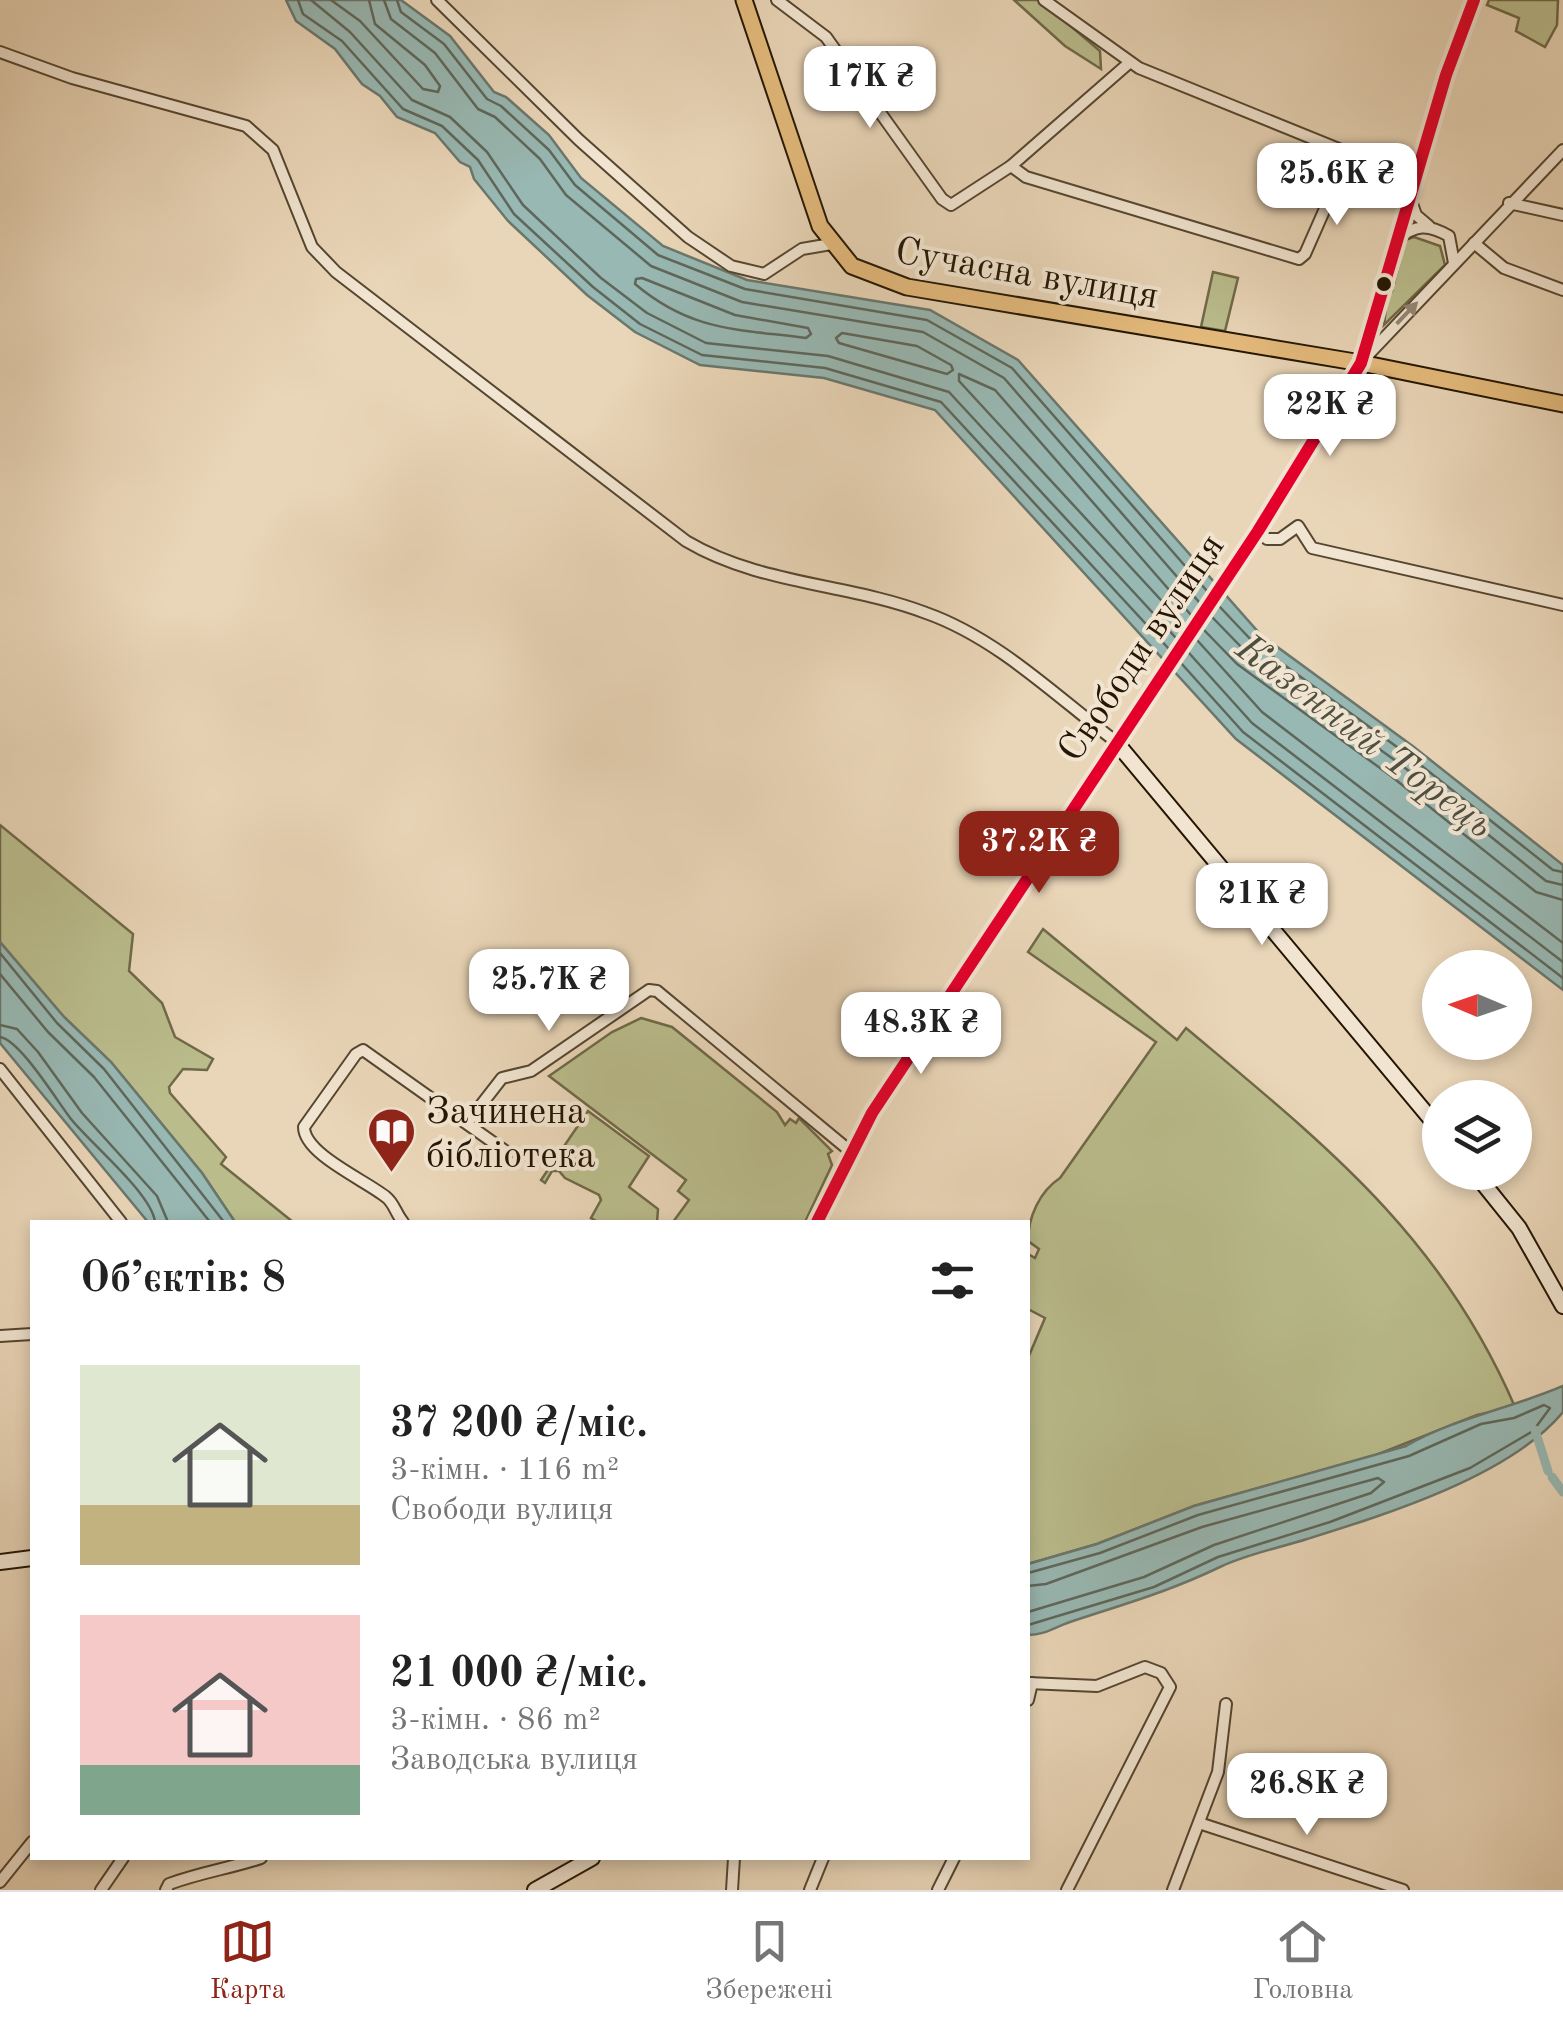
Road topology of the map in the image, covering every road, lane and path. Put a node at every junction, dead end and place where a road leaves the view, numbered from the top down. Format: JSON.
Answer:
{"nodes":[{"id":1,"x":437,"y":0,"type":"edge"},
{"id":2,"x":744,"y":0,"type":"edge"},
{"id":3,"x":777,"y":0,"type":"edge"},
{"id":4,"x":1044,"y":0,"type":"edge"},
{"id":5,"x":1474,"y":0,"type":"edge"},
{"id":6,"x":1,"y":52,"type":"edge"},
{"id":7,"x":1129,"y":63,"type":"junction"},
{"id":8,"x":1563,"y":150,"type":"edge"},
{"id":9,"x":1356,"y":157,"type":"junction"},
{"id":10,"x":1011,"y":166,"type":"junction"},
{"id":11,"x":1414,"y":180,"type":"junction"},
{"id":12,"x":1410,"y":197,"type":"junction"},
{"id":13,"x":1509,"y":203,"type":"junction"},
{"id":14,"x":1563,"y":215,"type":"edge"},
{"id":15,"x":1429,"y":226,"type":"junction"},
{"id":16,"x":1483,"y":232,"type":"junction"},
{"id":17,"x":1449,"y":236,"type":"junction"},
{"id":18,"x":1396,"y":240,"type":"junction"},
{"id":19,"x":1474,"y":243,"type":"junction"},
{"id":20,"x":831,"y":244,"type":"junction"},
{"id":21,"x":1454,"y":264,"type":"junction"},
{"id":22,"x":1563,"y":290,"type":"edge"},
{"id":23,"x":1362,"y":363,"type":"junction"},
{"id":24,"x":1563,"y":404,"type":"edge"},
{"id":25,"x":1258,"y":531,"type":"junction"},
{"id":26,"x":1563,"y":606,"type":"edge"},
{"id":27,"x":1115,"y":741,"type":"junction"},
{"id":28,"x":0,"y":1068,"type":"edge"},
{"id":29,"x":1422,"y":1108,"type":"edge"},
{"id":30,"x":468,"y":1123,"type":"junction"},
{"id":31,"x":850,"y":1151,"type":"junction"},
{"id":32,"x":508,"y":1153,"type":"dead end"},
{"id":33,"x":1488,"y":1190,"type":"edge"},
{"id":34,"x":119,"y":1220,"type":"edge"},
{"id":35,"x":402,"y":1220,"type":"edge"},
{"id":36,"x":818,"y":1220,"type":"edge"},
{"id":37,"x":1563,"y":1306,"type":"edge"},
{"id":38,"x":30,"y":1334,"type":"edge"},
{"id":39,"x":0,"y":1336,"type":"edge"},
{"id":40,"x":30,"y":1558,"type":"edge"},
{"id":41,"x":0,"y":1562,"type":"edge"},
{"id":42,"x":1030,"y":1683,"type":"edge"},
{"id":43,"x":1226,"y":1704,"type":"dead end"},
{"id":44,"x":1199,"y":1824,"type":"junction"},
{"id":45,"x":30,"y":1844,"type":"edge"},
{"id":46,"x":122,"y":1860,"type":"edge"},
{"id":47,"x":255,"y":1860,"type":"edge"},
{"id":48,"x":589,"y":1860,"type":"edge"},
{"id":49,"x":734,"y":1860,"type":"edge"},
{"id":50,"x":823,"y":1860,"type":"edge"},
{"id":51,"x":953,"y":1860,"type":"edge"},
{"id":52,"x":0,"y":1882,"type":"edge"},
{"id":53,"x":543,"y":1888,"type":"edge"},
{"id":54,"x":101,"y":1890,"type":"edge"},
{"id":55,"x":166,"y":1890,"type":"edge"},
{"id":56,"x":732,"y":1890,"type":"edge"},
{"id":57,"x":810,"y":1890,"type":"edge"},
{"id":58,"x":938,"y":1890,"type":"edge"},
{"id":59,"x":1067,"y":1890,"type":"edge"},
{"id":60,"x":1173,"y":1890,"type":"edge"},
{"id":61,"x":1403,"y":1890,"type":"edge"}],
"edges":[{"from":1,"to":20,"type":"street"},
{"from":2,"to":20,"type":"main road","name":"Сучасна вулиця"},
{"from":3,"to":10,"type":"street"},
{"from":4,"to":7,"type":"street"},
{"from":5,"to":11,"type":"street"},
{"from":6,"to":27,"type":"street"},
{"from":7,"to":9,"type":"street"},
{"from":7,"to":10,"type":"street"},
{"from":8,"to":13,"type":"street"},
{"from":9,"to":10,"type":"street"},
{"from":9,"to":11,"type":"street"},
{"from":11,"to":12,"type":"street"},
{"from":12,"to":15,"type":"street"},
{"from":12,"to":18,"type":"street"},
{"from":13,"to":14,"type":"street"},
{"from":13,"to":16,"type":"street"},
{"from":15,"to":17,"type":"street"},
{"from":15,"to":18,"type":"street"},
{"from":16,"to":17,"type":"street"},
{"from":16,"to":19,"type":"street"},
{"from":17,"to":21,"type":"street"},
{"from":18,"to":23,"type":"street"},
{"from":19,"to":21,"type":"street"},
{"from":19,"to":22,"type":"street"},
{"from":20,"to":23,"type":"main road","name":"Сучасна вулиця"},
{"from":23,"to":21,"type":"street","one_way":true},
{"from":23,"to":24,"type":"main road","name":"Сучасна вулиця"},
{"from":23,"to":25,"type":"main road","name":"Свободи вулиця"},
{"from":25,"to":26,"type":"street"},
{"from":25,"to":27,"type":"main road","name":"Свободи вулиця"},
{"from":27,"to":29,"type":"main road"},
{"from":27,"to":31,"type":"main road","name":"Свободи вулиця"},
{"from":28,"to":34,"type":"street"},
{"from":30,"to":31,"type":"street"},
{"from":30,"to":32,"type":"street"},
{"from":30,"to":35,"type":"street"},
{"from":31,"to":36,"type":"main road","name":"Свободи вулиця"},
{"from":33,"to":37,"type":"main road"},
{"from":38,"to":39,"type":"street"},
{"from":40,"to":41,"type":"main road"},
{"from":42,"to":59,"type":"street"},
{"from":43,"to":44,"type":"street"},
{"from":44,"to":60,"type":"street"},
{"from":44,"to":61,"type":"street"},
{"from":45,"to":52,"type":"street"},
{"from":46,"to":54,"type":"street"},
{"from":47,"to":55,"type":"street"},
{"from":48,"to":53,"type":"main road"},
{"from":49,"to":56,"type":"street"},
{"from":50,"to":57,"type":"street"},
{"from":51,"to":58,"type":"street"}]}
